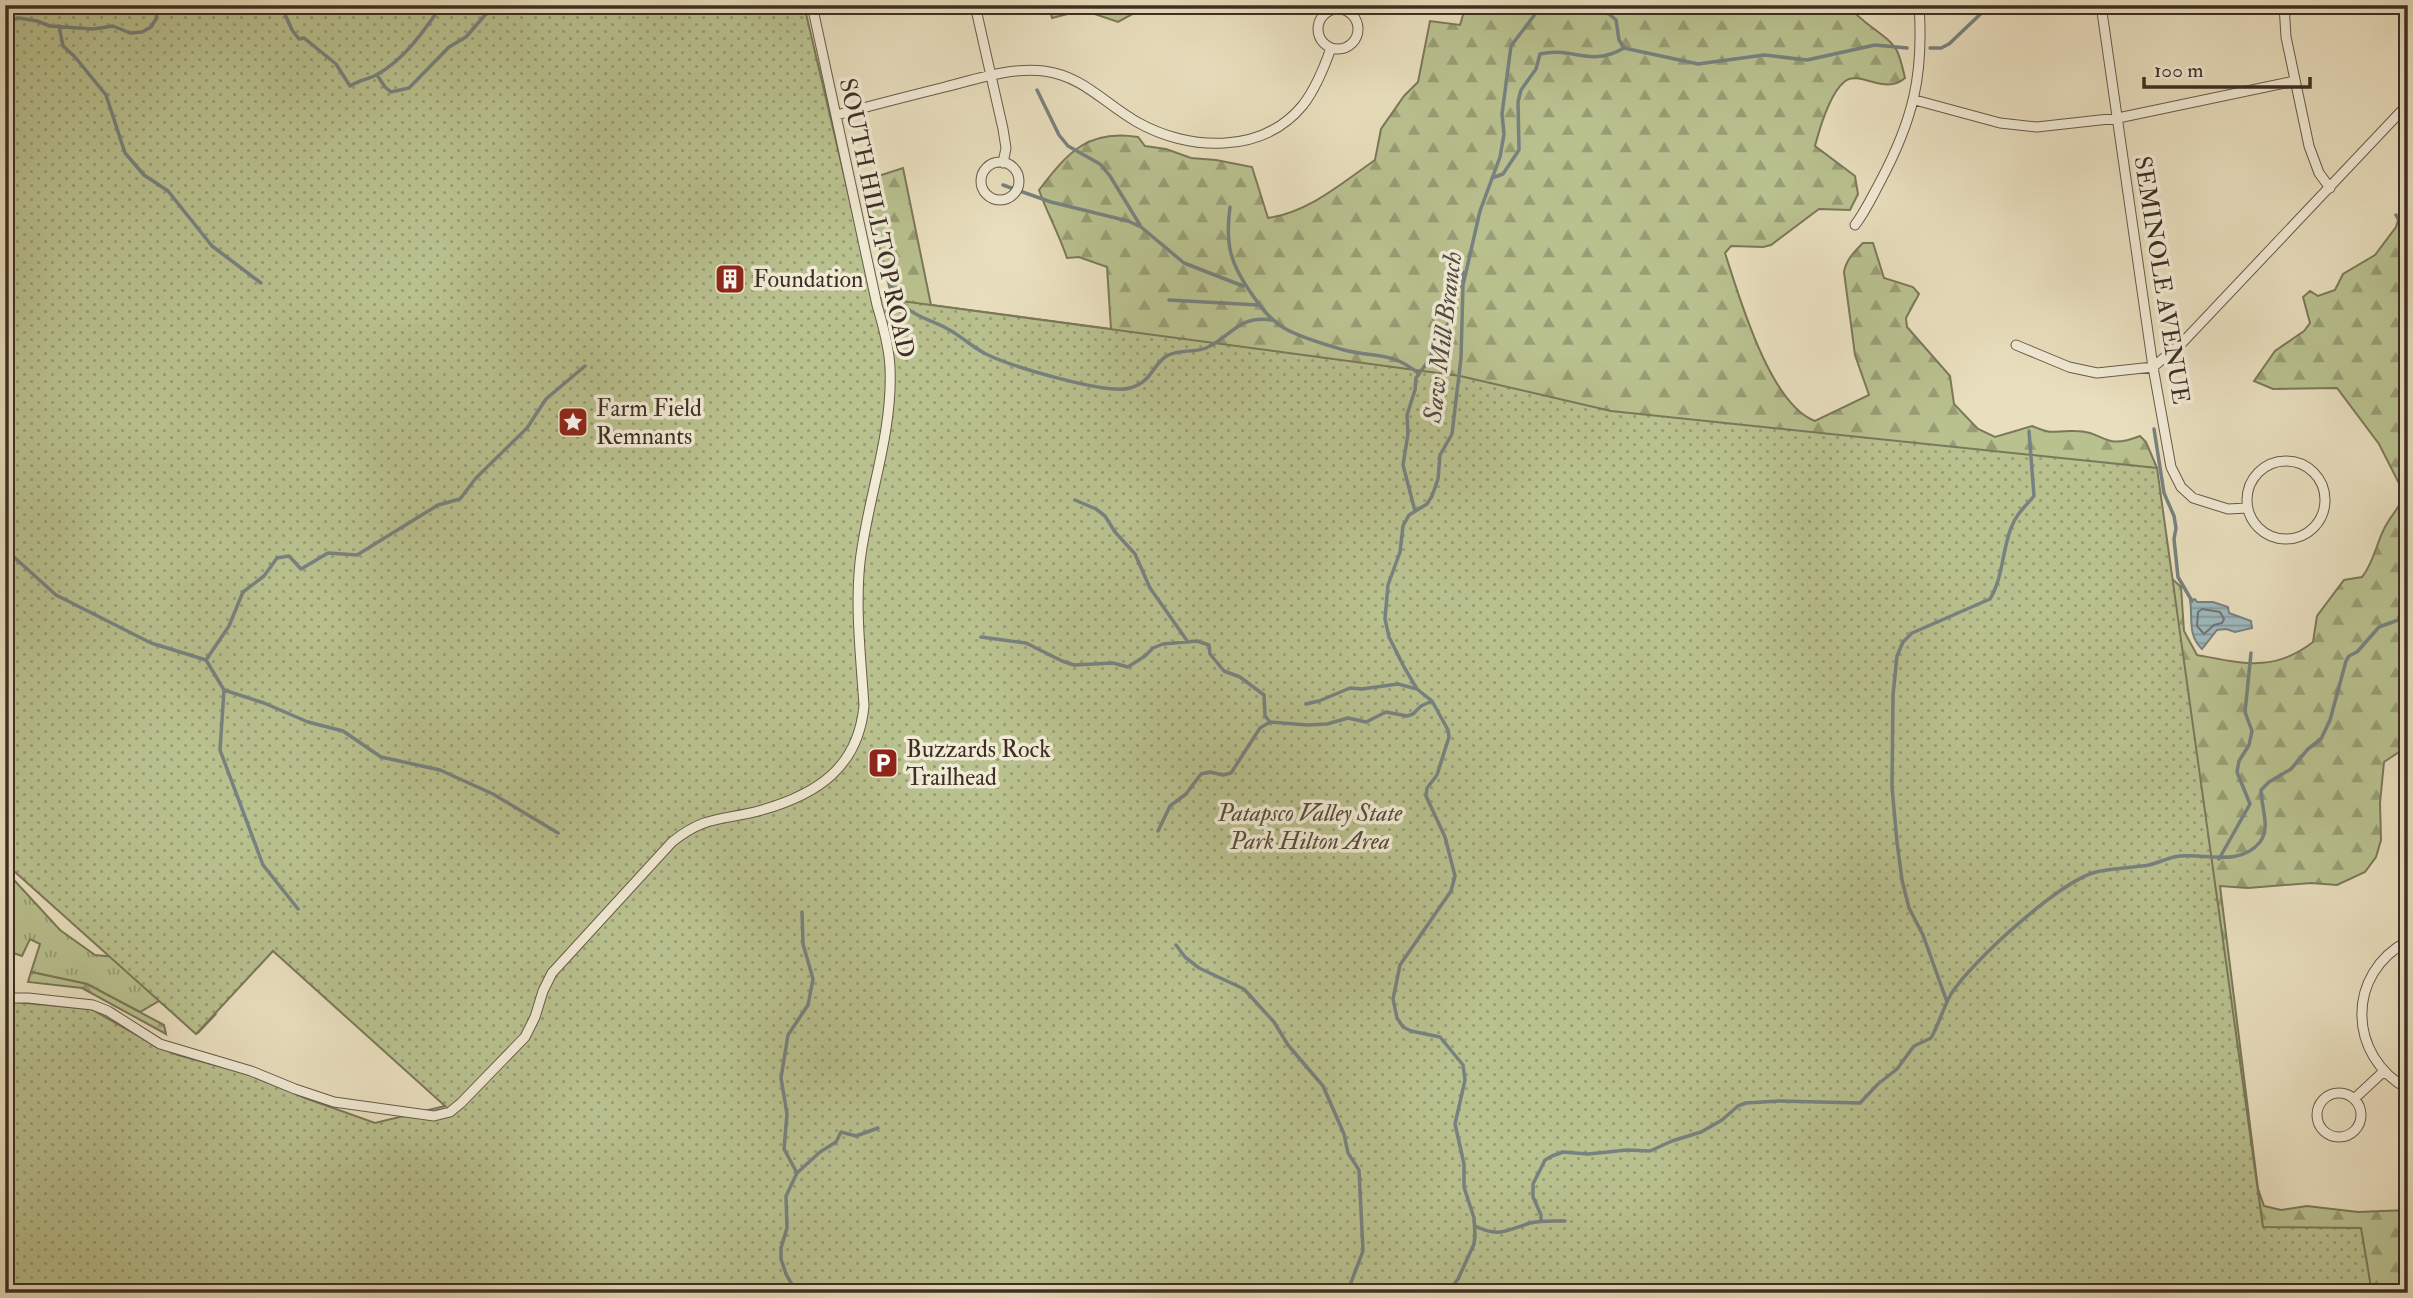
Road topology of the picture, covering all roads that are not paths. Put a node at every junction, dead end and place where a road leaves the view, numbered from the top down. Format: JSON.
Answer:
{"nodes":[{"id":1,"x":812,"y":5,"type":"edge"},
{"id":2,"x":975,"y":5,"type":"edge"},
{"id":3,"x":1919,"y":5,"type":"edge"},
{"id":4,"x":2101,"y":5,"type":"edge"},
{"id":5,"x":2284,"y":5,"type":"edge"},
{"id":6,"x":1331,"y":48,"type":"junction"},
{"id":7,"x":991,"y":75,"type":"junction"},
{"id":8,"x":2295,"y":81,"type":"junction"},
{"id":9,"x":1914,"y":100,"type":"junction"},
{"id":10,"x":2408,"y":104,"type":"edge"},
{"id":11,"x":836,"y":115,"type":"junction"},
{"id":12,"x":2118,"y":118,"type":"junction"},
{"id":13,"x":1003,"y":163,"type":"junction"},
{"id":14,"x":2330,"y":188,"type":"junction"},
{"id":15,"x":1855,"y":225,"type":"dead end"},
{"id":16,"x":2016,"y":345,"type":"dead end"},
{"id":17,"x":2154,"y":367,"type":"junction"},
{"id":18,"x":2247,"y":508,"type":"junction"},
{"id":19,"x":2408,"y":941,"type":"edge"},
{"id":20,"x":5,"y":998,"type":"edge"},
{"id":21,"x":2383,"y":1072,"type":"junction"},
{"id":22,"x":2408,"y":1088,"type":"edge"},
{"id":23,"x":2354,"y":1099,"type":"junction"}],
"edges":[{"from":1,"to":11,"type":"street","name":"SOUTH HILLTOP ROAD"},
{"from":2,"to":7,"type":"street"},
{"from":3,"to":9,"type":"street"},
{"from":4,"to":12,"type":"street","name":"SEMINOLE AVENUE"},
{"from":5,"to":8,"type":"street"},
{"from":6,"to":6,"type":"street"},
{"from":6,"to":7,"type":"street"},
{"from":7,"to":11,"type":"street"},
{"from":7,"to":13,"type":"street"},
{"from":8,"to":12,"type":"street"},
{"from":8,"to":14,"type":"street"},
{"from":9,"to":12,"type":"street"},
{"from":9,"to":15,"type":"street"},
{"from":10,"to":14,"type":"street"},
{"from":11,"to":20,"type":"street","name":"SOUTH HILLTOP ROAD"},
{"from":12,"to":17,"type":"street","name":"SEMINOLE AVENUE"},
{"from":13,"to":13,"type":"street"},
{"from":14,"to":17,"type":"street"},
{"from":16,"to":17,"type":"street"},
{"from":17,"to":18,"type":"street","name":"SEMINOLE AVENUE"},
{"from":18,"to":18,"type":"street"},
{"from":19,"to":21,"type":"street"},
{"from":21,"to":22,"type":"street"},
{"from":21,"to":23,"type":"street"},
{"from":23,"to":23,"type":"street"}]}
